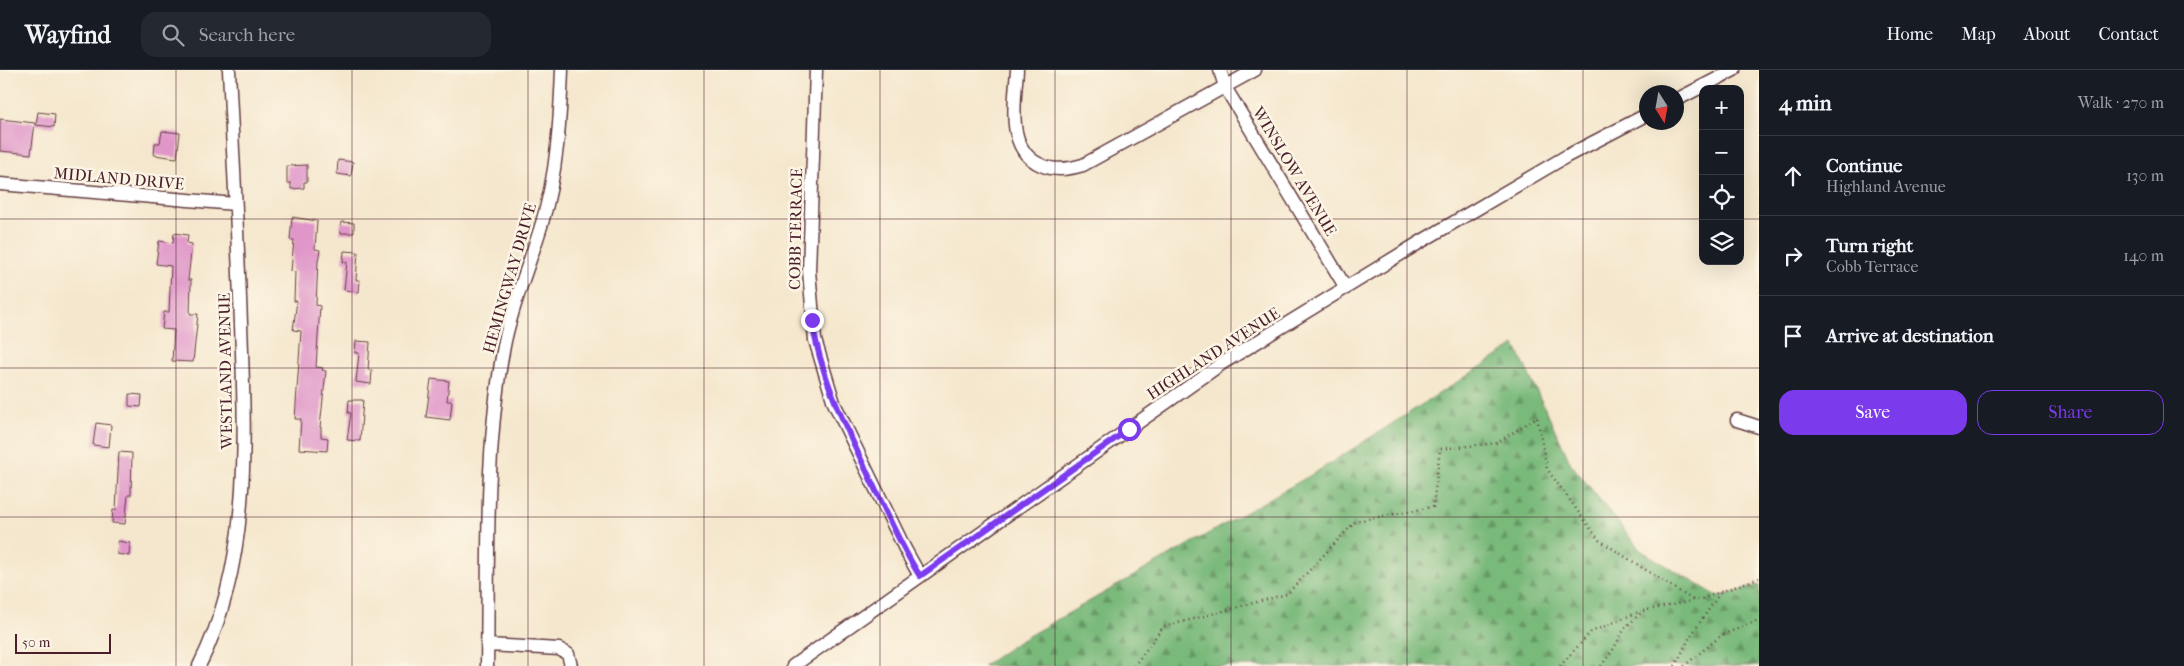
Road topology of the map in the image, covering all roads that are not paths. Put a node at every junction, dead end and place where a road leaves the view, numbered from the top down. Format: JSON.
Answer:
{"nodes":[{"id":1,"x":229,"y":70,"type":"edge"},
{"id":2,"x":562,"y":70,"type":"edge"},
{"id":3,"x":816,"y":70,"type":"edge"},
{"id":4,"x":1017,"y":70,"type":"edge"},
{"id":5,"x":1220,"y":70,"type":"edge"},
{"id":6,"x":1255,"y":70,"type":"edge"},
{"id":7,"x":1734,"y":70,"type":"edge"},
{"id":8,"x":1225,"y":87,"type":"junction"},
{"id":9,"x":1684,"y":96,"type":"edge"},
{"id":10,"x":1639,"y":119,"type":"edge"},
{"id":11,"x":0,"y":184,"type":"edge"},
{"id":12,"x":235,"y":204,"type":"junction"},
{"id":13,"x":1346,"y":288,"type":"junction"},
{"id":14,"x":1736,"y":420,"type":"dead end"},
{"id":15,"x":1759,"y":427,"type":"edge"},
{"id":16,"x":920,"y":576,"type":"junction"},
{"id":17,"x":487,"y":645,"type":"junction"},
{"id":18,"x":200,"y":666,"type":"edge"},
{"id":19,"x":487,"y":666,"type":"edge"},
{"id":20,"x":571,"y":666,"type":"edge"},
{"id":21,"x":793,"y":666,"type":"edge"}],
"edges":[{"from":1,"to":12,"type":"street","name":"WESTLAND AVENUE"},
{"from":2,"to":17,"type":"street","name":"HEMINGWAY DRIVE"},
{"from":3,"to":16,"type":"street","name":"COBB TERRACE"},
{"from":4,"to":8,"type":"street"},
{"from":5,"to":8,"type":"street","name":"WINSLOW AVENUE"},
{"from":6,"to":8,"type":"street"},
{"from":7,"to":9,"type":"street"},
{"from":8,"to":13,"type":"street","name":"WINSLOW AVENUE"},
{"from":10,"to":13,"type":"street","name":"HIGHLAND AVENUE"},
{"from":11,"to":12,"type":"street","name":"MIDLAND DRIVE"},
{"from":12,"to":18,"type":"street","name":"WESTLAND AVENUE"},
{"from":13,"to":16,"type":"street","name":"HIGHLAND AVENUE"},
{"from":14,"to":15,"type":"street"},
{"from":16,"to":21,"type":"street","name":"HIGHLAND AVENUE"},
{"from":17,"to":19,"type":"street","name":"HEMINGWAY DRIVE"},
{"from":17,"to":20,"type":"street"}]}
